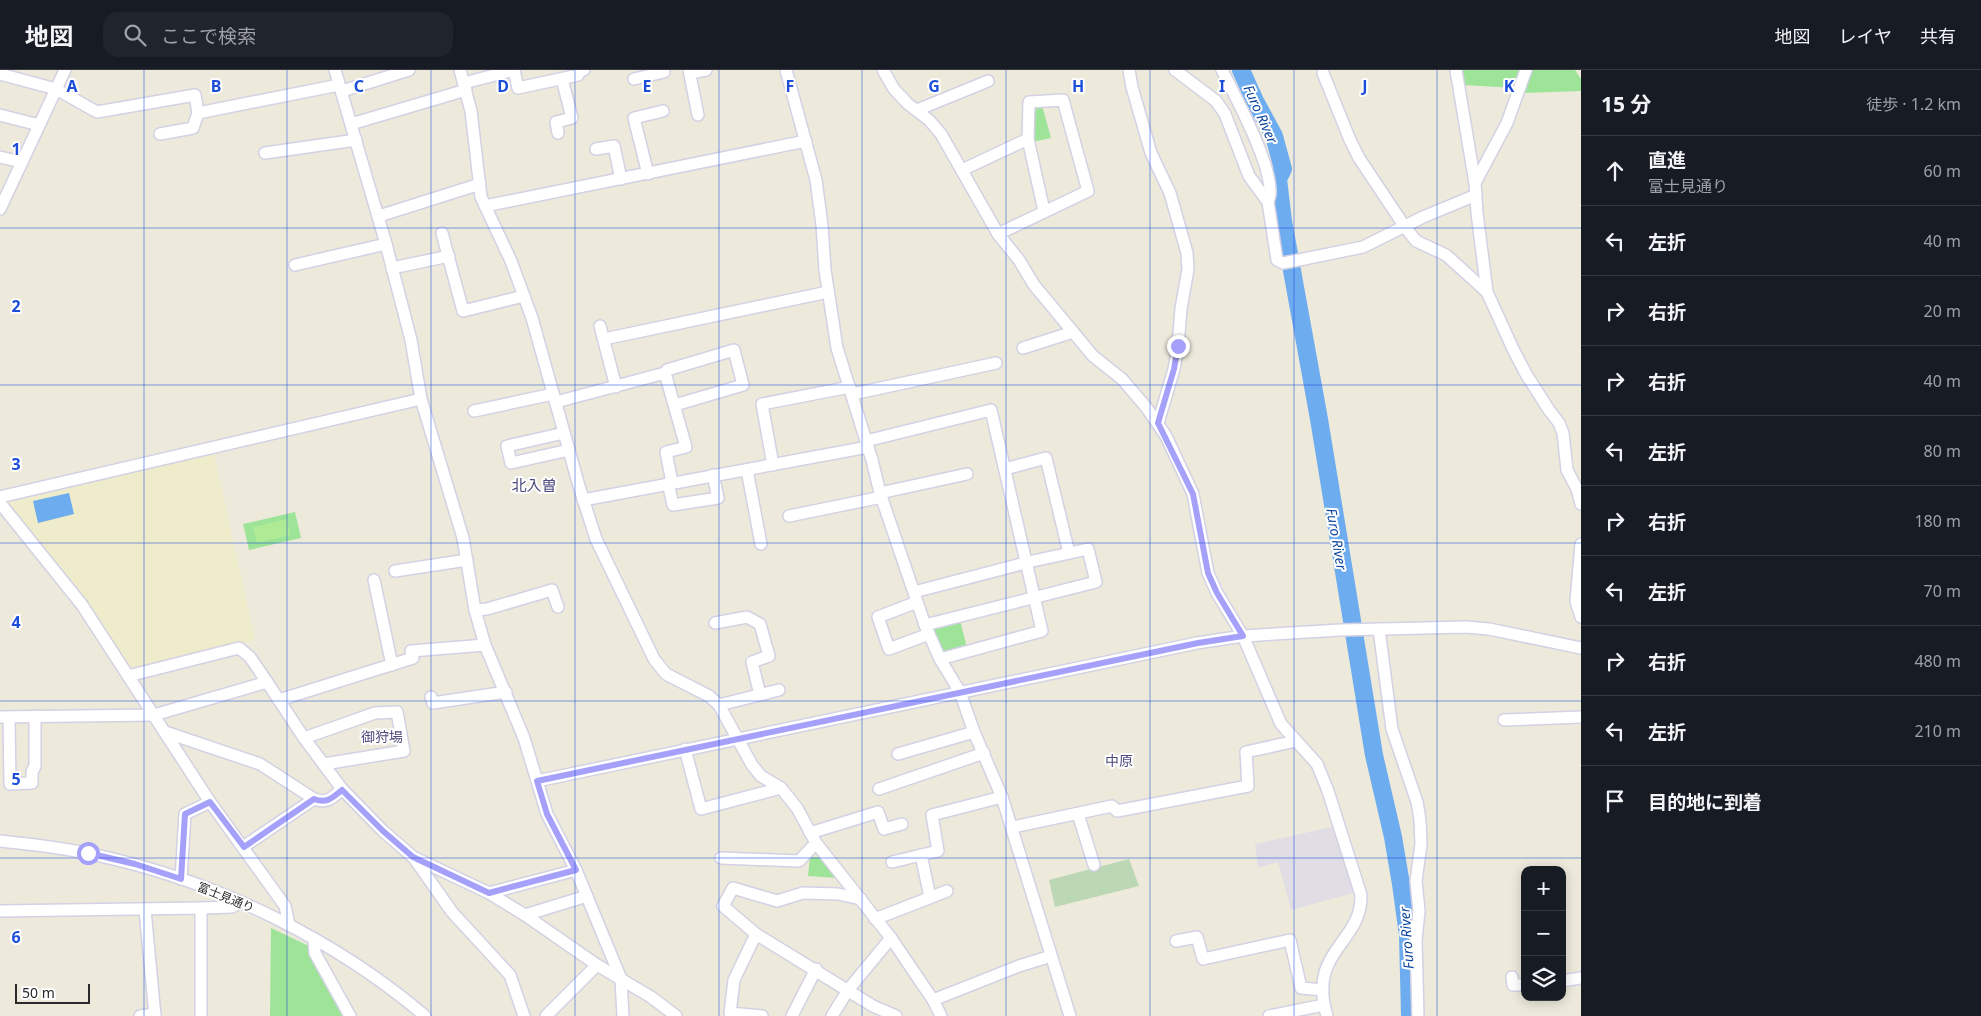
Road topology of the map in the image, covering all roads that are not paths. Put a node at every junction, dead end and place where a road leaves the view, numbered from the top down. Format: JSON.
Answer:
{"nodes":[{"id":1,"x":65,"y":70,"type":"edge"},
{"id":2,"x":335,"y":70,"type":"edge"},
{"id":3,"x":409,"y":70,"type":"edge"},
{"id":4,"x":460,"y":70,"type":"edge"},
{"id":5,"x":581,"y":70,"type":"edge"},
{"id":6,"x":663,"y":70,"type":"edge"},
{"id":7,"x":706,"y":70,"type":"edge"},
{"id":8,"x":786,"y":70,"type":"edge"},
{"id":9,"x":882,"y":70,"type":"edge"},
{"id":10,"x":1129,"y":70,"type":"edge"},
{"id":11,"x":1175,"y":70,"type":"edge"},
{"id":12,"x":1222,"y":70,"type":"edge"},
{"id":13,"x":1456,"y":70,"type":"edge"},
{"id":14,"x":1526,"y":70,"type":"edge"},
{"id":15,"x":690,"y":72,"type":"edge"},
{"id":16,"x":1323,"y":72,"type":"dead end"},
{"id":17,"x":0,"y":74,"type":"edge"},
{"id":18,"x":562,"y":78,"type":"junction"},
{"id":19,"x":634,"y":78,"type":"dead end"},
{"id":20,"x":988,"y":81,"type":"dead end"},
{"id":21,"x":465,"y":87,"type":"junction"},
{"id":22,"x":341,"y":88,"type":"junction"},
{"id":23,"x":56,"y":89,"type":"junction"},
{"id":24,"x":916,"y":110,"type":"junction"},
{"id":25,"x":663,"y":111,"type":"dead end"},
{"id":26,"x":198,"y":113,"type":"junction"},
{"id":27,"x":0,"y":115,"type":"edge"},
{"id":28,"x":698,"y":115,"type":"dead end"},
{"id":29,"x":351,"y":124,"type":"junction"},
{"id":30,"x":39,"y":126,"type":"junction"},
{"id":31,"x":558,"y":133,"type":"dead end"},
{"id":32,"x":160,"y":134,"type":"dead end"},
{"id":33,"x":1028,"y":138,"type":"junction"},
{"id":34,"x":356,"y":140,"type":"junction"},
{"id":35,"x":806,"y":141,"type":"junction"},
{"id":36,"x":596,"y":149,"type":"dead end"},
{"id":37,"x":265,"y":153,"type":"dead end"},
{"id":38,"x":0,"y":157,"type":"edge"},
{"id":39,"x":22,"y":162,"type":"junction"},
{"id":40,"x":962,"y":170,"type":"junction"},
{"id":41,"x":648,"y":174,"type":"junction"},
{"id":42,"x":621,"y":179,"type":"junction"},
{"id":43,"x":1476,"y":183,"type":"junction"},
{"id":44,"x":480,"y":184,"type":"junction"},
{"id":45,"x":1476,"y":195,"type":"junction"},
{"id":46,"x":1268,"y":202,"type":"junction"},
{"id":47,"x":485,"y":206,"type":"junction"},
{"id":48,"x":0,"y":208,"type":"edge"},
{"id":49,"x":1044,"y":211,"type":"junction"},
{"id":50,"x":378,"y":216,"type":"junction"},
{"id":51,"x":1405,"y":227,"type":"junction"},
{"id":52,"x":442,"y":233,"type":"dead end"},
{"id":53,"x":998,"y":234,"type":"junction"},
{"id":54,"x":386,"y":244,"type":"junction"},
{"id":55,"x":449,"y":256,"type":"junction"},
{"id":56,"x":295,"y":265,"type":"dead end"},
{"id":57,"x":392,"y":268,"type":"junction"},
{"id":58,"x":828,"y":292,"type":"junction"},
{"id":59,"x":1487,"y":292,"type":"junction"},
{"id":60,"x":524,"y":296,"type":"junction"},
{"id":61,"x":600,"y":326,"type":"dead end"},
{"id":62,"x":1073,"y":332,"type":"junction"},
{"id":63,"x":604,"y":339,"type":"junction"},
{"id":64,"x":1023,"y":348,"type":"dead end"},
{"id":65,"x":996,"y":363,"type":"dead end"},
{"id":66,"x":665,"y":374,"type":"junction"},
{"id":67,"x":616,"y":387,"type":"junction"},
{"id":68,"x":852,"y":390,"type":"junction"},
{"id":69,"x":555,"y":398,"type":"junction"},
{"id":70,"x":420,"y":399,"type":"junction"},
{"id":71,"x":675,"y":405,"type":"junction"},
{"id":72,"x":474,"y":411,"type":"dead end"},
{"id":73,"x":1158,"y":423,"type":"junction"},
{"id":74,"x":564,"y":433,"type":"junction"},
{"id":75,"x":867,"y":444,"type":"junction"},
{"id":76,"x":569,"y":450,"type":"junction"},
{"id":77,"x":773,"y":465,"type":"junction"},
{"id":78,"x":1005,"y":469,"type":"junction"},
{"id":79,"x":747,"y":470,"type":"junction"},
{"id":80,"x":967,"y":474,"type":"dead end"},
{"id":81,"x":713,"y":476,"type":"junction"},
{"id":82,"x":670,"y":483,"type":"junction"},
{"id":83,"x":881,"y":495,"type":"junction"},
{"id":84,"x":0,"y":498,"type":"edge"},
{"id":85,"x":583,"y":500,"type":"junction"},
{"id":86,"x":0,"y":503,"type":"edge"},
{"id":87,"x":1581,"y":504,"type":"edge"},
{"id":88,"x":790,"y":516,"type":"dead end"},
{"id":89,"x":761,"y":544,"type":"dead end"},
{"id":90,"x":1581,"y":544,"type":"edge"},
{"id":91,"x":1069,"y":553,"type":"junction"},
{"id":92,"x":467,"y":560,"type":"junction"},
{"id":93,"x":1028,"y":563,"type":"junction"},
{"id":94,"x":395,"y":571,"type":"dead end"},
{"id":95,"x":374,"y":580,"type":"dead end"},
{"id":96,"x":915,"y":597,"type":"junction"},
{"id":97,"x":1036,"y":597,"type":"junction"},
{"id":98,"x":558,"y":607,"type":"dead end"},
{"id":99,"x":476,"y":610,"type":"junction"},
{"id":100,"x":1581,"y":616,"type":"edge"},
{"id":101,"x":716,"y":623,"type":"dead end"},
{"id":102,"x":1379,"y":629,"type":"junction"},
{"id":103,"x":927,"y":630,"type":"junction"},
{"id":104,"x":1243,"y":636,"type":"junction"},
{"id":105,"x":485,"y":645,"type":"junction"},
{"id":106,"x":1581,"y":648,"type":"edge"},
{"id":107,"x":940,"y":659,"type":"junction"},
{"id":108,"x":392,"y":665,"type":"junction"},
{"id":109,"x":128,"y":676,"type":"junction"},
{"id":110,"x":267,"y":682,"type":"junction"},
{"id":111,"x":778,"y":690,"type":"dead end"},
{"id":112,"x":506,"y":692,"type":"junction"},
{"id":113,"x":960,"y":692,"type":"junction"},
{"id":114,"x":760,"y":695,"type":"junction"},
{"id":115,"x":431,"y":697,"type":"dead end"},
{"id":116,"x":279,"y":700,"type":"junction"},
{"id":117,"x":719,"y":705,"type":"junction"},
{"id":118,"x":154,"y":715,"type":"junction"},
{"id":119,"x":5,"y":716,"type":"edge"},
{"id":120,"x":35,"y":716,"type":"junction"},
{"id":121,"x":1581,"y":717,"type":"edge"},
{"id":122,"x":1504,"y":720,"type":"dead end"},
{"id":123,"x":165,"y":732,"type":"junction"},
{"id":124,"x":974,"y":732,"type":"junction"},
{"id":125,"x":304,"y":738,"type":"junction"},
{"id":126,"x":737,"y":739,"type":"junction"},
{"id":127,"x":1296,"y":741,"type":"junction"},
{"id":128,"x":685,"y":749,"type":"junction"},
{"id":129,"x":984,"y":753,"type":"junction"},
{"id":130,"x":898,"y":754,"type":"dead end"},
{"id":131,"x":324,"y":764,"type":"junction"},
{"id":132,"x":537,"y":781,"type":"junction"},
{"id":133,"x":780,"y":788,"type":"junction"},
{"id":134,"x":878,"y":789,"type":"dead end"},
{"id":135,"x":342,"y":790,"type":"junction"},
{"id":136,"x":1002,"y":797,"type":"junction"},
{"id":137,"x":314,"y":799,"type":"junction"},
{"id":138,"x":210,"y":802,"type":"junction"},
{"id":139,"x":1078,"y":814,"type":"junction"},
{"id":140,"x":902,"y":824,"type":"dead end"},
{"id":141,"x":1013,"y":827,"type":"junction"},
{"id":142,"x":810,"y":832,"type":"junction"},
{"id":143,"x":0,"y":841,"type":"edge"},
{"id":144,"x":816,"y":843,"type":"junction"},
{"id":145,"x":244,"y":847,"type":"junction"},
{"id":146,"x":921,"y":855,"type":"junction"},
{"id":147,"x":413,"y":857,"type":"junction"},
{"id":148,"x":721,"y":858,"type":"dead end"},
{"id":149,"x":892,"y":862,"type":"dead end"},
{"id":150,"x":1094,"y":866,"type":"dead end"},
{"id":151,"x":576,"y":870,"type":"junction"},
{"id":152,"x":181,"y":879,"type":"junction"},
{"id":153,"x":947,"y":891,"type":"dead end"},
{"id":154,"x":489,"y":893,"type":"junction"},
{"id":155,"x":588,"y":896,"type":"junction"},
{"id":156,"x":930,"y":897,"type":"junction"},
{"id":157,"x":862,"y":899,"type":"junction"},
{"id":158,"x":242,"y":902,"type":"junction"},
{"id":159,"x":201,"y":908,"type":"junction"},
{"id":160,"x":145,"y":910,"type":"junction"},
{"id":161,"x":0,"y":911,"type":"edge"},
{"id":162,"x":526,"y":915,"type":"junction"},
{"id":163,"x":874,"y":919,"type":"junction"},
{"id":164,"x":289,"y":926,"type":"junction"},
{"id":165,"x":756,"y":934,"type":"junction"},
{"id":166,"x":891,"y":938,"type":"junction"},
{"id":167,"x":314,"y":939,"type":"junction"},
{"id":168,"x":1176,"y":941,"type":"dead end"},
{"id":169,"x":1052,"y":956,"type":"junction"},
{"id":170,"x":597,"y":965,"type":"junction"},
{"id":171,"x":816,"y":969,"type":"junction"},
{"id":172,"x":1512,"y":977,"type":"dead end"},
{"id":173,"x":1581,"y":978,"type":"edge"},
{"id":174,"x":620,"y":979,"type":"junction"},
{"id":175,"x":1566,"y":980,"type":"edge"},
{"id":176,"x":1521,"y":985,"type":"edge"},
{"id":177,"x":848,"y":990,"type":"junction"},
{"id":178,"x":1323,"y":990,"type":"junction"},
{"id":179,"x":933,"y":1000,"type":"junction"},
{"id":180,"x":1326,"y":1010,"type":"edge"},
{"id":181,"x":155,"y":1015,"type":"edge"},
{"id":182,"x":140,"y":1016,"type":"edge"},
{"id":183,"x":201,"y":1016,"type":"edge"},
{"id":184,"x":350,"y":1016,"type":"edge"},
{"id":185,"x":426,"y":1016,"type":"edge"},
{"id":186,"x":524,"y":1016,"type":"edge"},
{"id":187,"x":546,"y":1016,"type":"edge"},
{"id":188,"x":623,"y":1016,"type":"edge"},
{"id":189,"x":676,"y":1016,"type":"edge"},
{"id":190,"x":762,"y":1016,"type":"edge"},
{"id":191,"x":792,"y":1016,"type":"edge"},
{"id":192,"x":832,"y":1016,"type":"edge"},
{"id":193,"x":896,"y":1016,"type":"edge"},
{"id":194,"x":941,"y":1016,"type":"edge"},
{"id":195,"x":1070,"y":1016,"type":"edge"},
{"id":196,"x":1269,"y":1016,"type":"edge"},
{"id":197,"x":1418,"y":1016,"type":"edge"}],
"edges":[{"from":1,"to":23,"type":"street"},
{"from":2,"to":22,"type":"street"},
{"from":3,"to":22,"type":"street"},
{"from":4,"to":21,"type":"street"},
{"from":5,"to":18,"type":"street"},
{"from":6,"to":19,"type":"street"},
{"from":7,"to":15,"type":"street"},
{"from":8,"to":35,"type":"street"},
{"from":9,"to":24,"type":"street"},
{"from":10,"to":73,"type":"street"},
{"from":11,"to":46,"type":"street"},
{"from":12,"to":46,"type":"street"},
{"from":13,"to":43,"type":"street"},
{"from":14,"to":43,"type":"street"},
{"from":15,"to":28,"type":"street"},
{"from":16,"to":51,"type":"street"},
{"from":17,"to":23,"type":"street"},
{"from":18,"to":21,"type":"street"},
{"from":18,"to":31,"type":"street"},
{"from":20,"to":24,"type":"street"},
{"from":21,"to":29,"type":"street"},
{"from":21,"to":44,"type":"street"},
{"from":22,"to":26,"type":"street"},
{"from":22,"to":29,"type":"street"},
{"from":23,"to":26,"type":"street"},
{"from":23,"to":30,"type":"street"},
{"from":24,"to":40,"type":"street"},
{"from":25,"to":41,"type":"street"},
{"from":26,"to":32,"type":"street"},
{"from":27,"to":30,"type":"street"},
{"from":29,"to":34,"type":"street"},
{"from":30,"to":39,"type":"street"},
{"from":33,"to":40,"type":"street"},
{"from":33,"to":49,"type":"street"},
{"from":33,"to":49,"type":"street"},
{"from":34,"to":37,"type":"street"},
{"from":34,"to":50,"type":"street"},
{"from":35,"to":41,"type":"street"},
{"from":35,"to":58,"type":"street"},
{"from":36,"to":42,"type":"street"},
{"from":38,"to":39,"type":"street"},
{"from":39,"to":48,"type":"street"},
{"from":40,"to":53,"type":"street"},
{"from":41,"to":42,"type":"street"},
{"from":42,"to":47,"type":"street"},
{"from":43,"to":45,"type":"street"},
{"from":44,"to":47,"type":"street"},
{"from":44,"to":50,"type":"street"},
{"from":45,"to":51,"type":"street"},
{"from":45,"to":59,"type":"street"},
{"from":46,"to":51,"type":"street"},
{"from":47,"to":60,"type":"street"},
{"from":49,"to":53,"type":"street"},
{"from":50,"to":54,"type":"street"},
{"from":51,"to":59,"type":"street"},
{"from":52,"to":55,"type":"street"},
{"from":53,"to":62,"type":"street"},
{"from":54,"to":56,"type":"street"},
{"from":54,"to":57,"type":"street"},
{"from":55,"to":57,"type":"street"},
{"from":55,"to":60,"type":"street"},
{"from":57,"to":70,"type":"street"},
{"from":58,"to":63,"type":"street"},
{"from":58,"to":68,"type":"street"},
{"from":59,"to":87,"type":"street"},
{"from":60,"to":69,"type":"street"},
{"from":61,"to":63,"type":"street"},
{"from":62,"to":64,"type":"street"},
{"from":62,"to":73,"type":"street"},
{"from":63,"to":67,"type":"street"},
{"from":65,"to":68,"type":"street"},
{"from":66,"to":67,"type":"street"},
{"from":66,"to":71,"type":"street"},
{"from":66,"to":71,"type":"street"},
{"from":67,"to":69,"type":"street"},
{"from":68,"to":75,"type":"street"},
{"from":68,"to":77,"type":"street"},
{"from":69,"to":72,"type":"street"},
{"from":69,"to":74,"type":"street"},
{"from":70,"to":84,"type":"street"},
{"from":70,"to":92,"type":"street"},
{"from":71,"to":82,"type":"street"},
{"from":73,"to":104,"type":"street"},
{"from":74,"to":76,"type":"street"},
{"from":74,"to":76,"type":"street"},
{"from":75,"to":77,"type":"street"},
{"from":75,"to":78,"type":"street"},
{"from":75,"to":83,"type":"street"},
{"from":76,"to":85,"type":"street"},
{"from":77,"to":79,"type":"street"},
{"from":78,"to":91,"type":"street"},
{"from":78,"to":93,"type":"street"},
{"from":79,"to":81,"type":"street"},
{"from":79,"to":89,"type":"street"},
{"from":80,"to":83,"type":"street"},
{"from":81,"to":82,"type":"street"},
{"from":81,"to":82,"type":"street"},
{"from":82,"to":85,"type":"street"},
{"from":83,"to":88,"type":"street"},
{"from":83,"to":96,"type":"street"},
{"from":85,"to":117,"type":"street"},
{"from":86,"to":109,"type":"street"},
{"from":90,"to":100,"type":"street"},
{"from":91,"to":93,"type":"street"},
{"from":91,"to":97,"type":"street"},
{"from":92,"to":94,"type":"street"},
{"from":92,"to":99,"type":"street"},
{"from":93,"to":96,"type":"street"},
{"from":93,"to":97,"type":"street"},
{"from":95,"to":108,"type":"street"},
{"from":96,"to":103,"type":"street"},
{"from":96,"to":103,"type":"street"},
{"from":97,"to":103,"type":"street"},
{"from":97,"to":107,"type":"street"},
{"from":98,"to":99,"type":"street"},
{"from":99,"to":105,"type":"street"},
{"from":101,"to":114,"type":"street"},
{"from":102,"to":104,"type":"street"},
{"from":102,"to":106,"type":"street"},
{"from":102,"to":197,"type":"street"},
{"from":103,"to":107,"type":"street"},
{"from":104,"to":113,"type":"street"},
{"from":104,"to":127,"type":"street"},
{"from":105,"to":108,"type":"street"},
{"from":105,"to":112,"type":"street"},
{"from":107,"to":113,"type":"street"},
{"from":108,"to":116,"type":"street"},
{"from":109,"to":110,"type":"street"},
{"from":109,"to":118,"type":"street"},
{"from":110,"to":116,"type":"street"},
{"from":110,"to":118,"type":"street"},
{"from":111,"to":114,"type":"street"},
{"from":112,"to":115,"type":"street"},
{"from":112,"to":132,"type":"street"},
{"from":113,"to":124,"type":"street"},
{"from":113,"to":126,"type":"street"},
{"from":114,"to":117,"type":"street"},
{"from":116,"to":125,"type":"street"},
{"from":117,"to":126,"type":"street"},
{"from":118,"to":120,"type":"street"},
{"from":118,"to":123,"type":"street"},
{"from":119,"to":120,"type":"street"},
{"from":119,"to":120,"type":"street"},
{"from":121,"to":122,"type":"street"},
{"from":123,"to":137,"type":"street"},
{"from":123,"to":138,"type":"street"},
{"from":124,"to":129,"type":"street"},
{"from":124,"to":130,"type":"street"},
{"from":125,"to":131,"type":"street"},
{"from":125,"to":131,"type":"street"},
{"from":126,"to":128,"type":"street"},
{"from":126,"to":133,"type":"street"},
{"from":127,"to":139,"type":"street"},
{"from":127,"to":178,"type":"street"},
{"from":128,"to":132,"type":"street"},
{"from":128,"to":133,"type":"street"},
{"from":129,"to":134,"type":"street"},
{"from":129,"to":136,"type":"street"},
{"from":131,"to":135,"type":"street"},
{"from":132,"to":151,"type":"street"},
{"from":133,"to":142,"type":"street"},
{"from":135,"to":137,"type":"street"},
{"from":135,"to":147,"type":"street"},
{"from":136,"to":141,"type":"street"},
{"from":136,"to":146,"type":"street"},
{"from":137,"to":145,"type":"street"},
{"from":138,"to":145,"type":"street"},
{"from":138,"to":152,"type":"street"},
{"from":139,"to":141,"type":"street"},
{"from":139,"to":150,"type":"street"},
{"from":140,"to":142,"type":"street"},
{"from":141,"to":169,"type":"street"},
{"from":142,"to":144,"type":"street"},
{"from":143,"to":152,"type":"street","name":"富士見通り"},
{"from":144,"to":148,"type":"street"},
{"from":144,"to":157,"type":"street"},
{"from":145,"to":164,"type":"street"},
{"from":146,"to":149,"type":"street"},
{"from":146,"to":156,"type":"street"},
{"from":147,"to":154,"type":"street"},
{"from":147,"to":186,"type":"street"},
{"from":151,"to":154,"type":"street"},
{"from":151,"to":155,"type":"street"},
{"from":152,"to":158,"type":"street","name":"富士見通り"},
{"from":153,"to":156,"type":"street"},
{"from":154,"to":162,"type":"street"},
{"from":155,"to":162,"type":"street"},
{"from":155,"to":174,"type":"street"},
{"from":156,"to":163,"type":"street"},
{"from":157,"to":163,"type":"street"},
{"from":157,"to":165,"type":"street"},
{"from":158,"to":159,"type":"street"},
{"from":158,"to":164,"type":"street","name":"富士見通り"},
{"from":159,"to":160,"type":"street"},
{"from":159,"to":183,"type":"street"},
{"from":160,"to":161,"type":"street"},
{"from":160,"to":181,"type":"street"},
{"from":162,"to":170,"type":"street"},
{"from":163,"to":166,"type":"street"},
{"from":164,"to":167,"type":"street","name":"富士見通り"},
{"from":165,"to":171,"type":"street"},
{"from":165,"to":190,"type":"street"},
{"from":166,"to":177,"type":"street"},
{"from":166,"to":179,"type":"street"},
{"from":167,"to":184,"type":"street"},
{"from":167,"to":185,"type":"street","name":"富士見通り"},
{"from":168,"to":178,"type":"street"},
{"from":169,"to":179,"type":"street"},
{"from":169,"to":195,"type":"street"},
{"from":170,"to":174,"type":"street"},
{"from":170,"to":187,"type":"street"},
{"from":171,"to":177,"type":"street"},
{"from":171,"to":191,"type":"street"},
{"from":172,"to":176,"type":"street"},
{"from":173,"to":175,"type":"street"},
{"from":174,"to":188,"type":"street"},
{"from":174,"to":189,"type":"street"},
{"from":177,"to":192,"type":"street"},
{"from":177,"to":193,"type":"street"},
{"from":178,"to":180,"type":"street"},
{"from":179,"to":194,"type":"street"},
{"from":180,"to":196,"type":"street"},
{"from":181,"to":182,"type":"street"}]}
